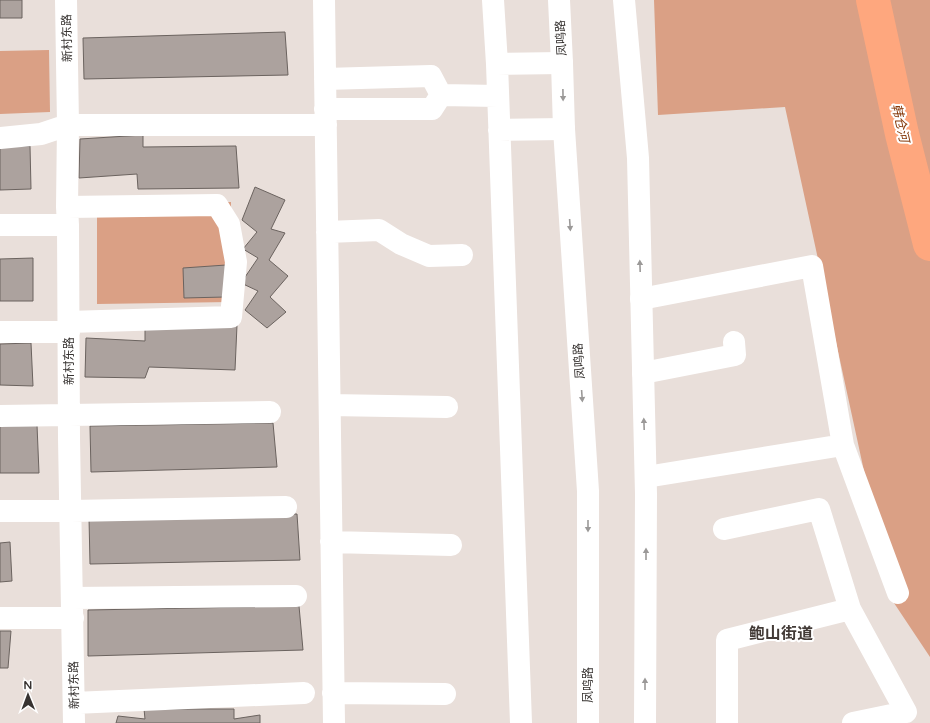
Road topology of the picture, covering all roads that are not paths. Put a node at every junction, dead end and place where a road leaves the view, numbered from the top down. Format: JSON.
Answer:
{"nodes":[{"id":1,"x":66,"y":0,"type":"edge"},
{"id":2,"x":324,"y":0,"type":"edge"},
{"id":3,"x":493,"y":0,"type":"edge"},
{"id":4,"x":559,"y":0,"type":"edge"},
{"id":5,"x":624,"y":0,"type":"edge"},
{"id":6,"x":562,"y":63,"type":"junction"},
{"id":7,"x":497,"y":64,"type":"junction"},
{"id":8,"x":325,"y":79,"type":"junction"},
{"id":9,"x":441,"y":95,"type":"junction"},
{"id":10,"x":498,"y":96,"type":"junction"},
{"id":11,"x":326,"y":117,"type":"junction"},
{"id":12,"x":68,"y":125,"type":"junction"},
{"id":13,"x":499,"y":130,"type":"junction"},
{"id":14,"x":564,"y":130,"type":"junction"},
{"id":15,"x":0,"y":138,"type":"edge"},
{"id":16,"x":68,"y":216,"type":"junction"},
{"id":17,"x":0,"y":225,"type":"edge"},
{"id":18,"x":327,"y":232,"type":"junction"},
{"id":19,"x":462,"y":255,"type":"dead end"},
{"id":20,"x":641,"y":299,"type":"junction"},
{"id":21,"x":69,"y":327,"type":"junction"},
{"id":22,"x":0,"y":332,"type":"edge"},
{"id":23,"x":734,"y":342,"type":"dead end"},
{"id":24,"x":643,"y":373,"type":"junction"},
{"id":25,"x":330,"y":405,"type":"junction"},
{"id":26,"x":447,"y":408,"type":"dead end"},
{"id":27,"x":270,"y":412,"type":"dead end"},
{"id":28,"x":69,"y":415,"type":"junction"},
{"id":29,"x":0,"y":416,"type":"edge"},
{"id":30,"x":843,"y":445,"type":"junction"},
{"id":31,"x":646,"y":478,"type":"junction"},
{"id":32,"x":286,"y":507,"type":"dead end"},
{"id":33,"x":0,"y":511,"type":"edge"},
{"id":34,"x":71,"y":511,"type":"junction"},
{"id":35,"x":724,"y":529,"type":"dead end"},
{"id":36,"x":331,"y":542,"type":"junction"},
{"id":37,"x":451,"y":545,"type":"dead end"},
{"id":38,"x":898,"y":593,"type":"dead end"},
{"id":39,"x":296,"y":596,"type":"dead end"},
{"id":40,"x":72,"y":608,"type":"junction"},
{"id":41,"x":850,"y":609,"type":"junction"},
{"id":42,"x":0,"y":618,"type":"edge"},
{"id":43,"x":304,"y":692,"type":"dead end"},
{"id":44,"x":333,"y":693,"type":"junction"},
{"id":45,"x":445,"y":694,"type":"dead end"},
{"id":46,"x":74,"y":713,"type":"edge"},
{"id":47,"x":910,"y":717,"type":"edge"},
{"id":48,"x":334,"y":723,"type":"edge"},
{"id":49,"x":522,"y":723,"type":"edge"},
{"id":50,"x":588,"y":723,"type":"edge"},
{"id":51,"x":645,"y":723,"type":"edge"},
{"id":52,"x":727,"y":723,"type":"edge"},
{"id":53,"x":853,"y":723,"type":"edge"}],
"edges":[{"from":1,"to":12,"type":"street","name":"新村东路"},
{"from":2,"to":8,"type":"street"},
{"from":3,"to":7,"type":"street"},
{"from":4,"to":6,"type":"street","name":"凤鸣路"},
{"from":20,"to":5,"type":"street","one_way":true},
{"from":6,"to":7,"type":"street"},
{"from":6,"to":14,"type":"street","name":"凤鸣路","one_way":true},
{"from":7,"to":10,"type":"street"},
{"from":8,"to":9,"type":"street"},
{"from":8,"to":11,"type":"street"},
{"from":9,"to":10,"type":"street"},
{"from":9,"to":11,"type":"street"},
{"from":10,"to":13,"type":"street"},
{"from":11,"to":12,"type":"street"},
{"from":11,"to":18,"type":"street"},
{"from":12,"to":15,"type":"street"},
{"from":12,"to":16,"type":"street","name":"新村东路"},
{"from":13,"to":14,"type":"street"},
{"from":13,"to":49,"type":"street"},
{"from":14,"to":50,"type":"street","name":"凤鸣路","one_way":true},
{"from":16,"to":17,"type":"street"},
{"from":16,"to":21,"type":"street","name":"新村东路"},
{"from":16,"to":21,"type":"street"},
{"from":18,"to":19,"type":"street"},
{"from":18,"to":25,"type":"street"},
{"from":20,"to":24,"type":"street"},
{"from":20,"to":30,"type":"street"},
{"from":21,"to":22,"type":"street"},
{"from":21,"to":28,"type":"street","name":"新村东路"},
{"from":23,"to":24,"type":"street"},
{"from":31,"to":24,"type":"street","one_way":true},
{"from":25,"to":26,"type":"street"},
{"from":25,"to":36,"type":"street"},
{"from":27,"to":28,"type":"street"},
{"from":28,"to":29,"type":"street"},
{"from":28,"to":34,"type":"street","name":"新村东路"},
{"from":30,"to":31,"type":"street"},
{"from":30,"to":38,"type":"street"},
{"from":51,"to":31,"type":"street","one_way":true},
{"from":32,"to":34,"type":"street"},
{"from":33,"to":34,"type":"street"},
{"from":34,"to":40,"type":"street","name":"新村东路"},
{"from":35,"to":41,"type":"street"},
{"from":36,"to":37,"type":"street"},
{"from":36,"to":44,"type":"street"},
{"from":39,"to":40,"type":"street"},
{"from":40,"to":42,"type":"street"},
{"from":40,"to":46,"type":"street","name":"新村东路"},
{"from":41,"to":47,"type":"street"},
{"from":41,"to":52,"type":"street"},
{"from":43,"to":46,"type":"street"},
{"from":44,"to":45,"type":"street"},
{"from":44,"to":48,"type":"street"},
{"from":47,"to":53,"type":"street"}]}
